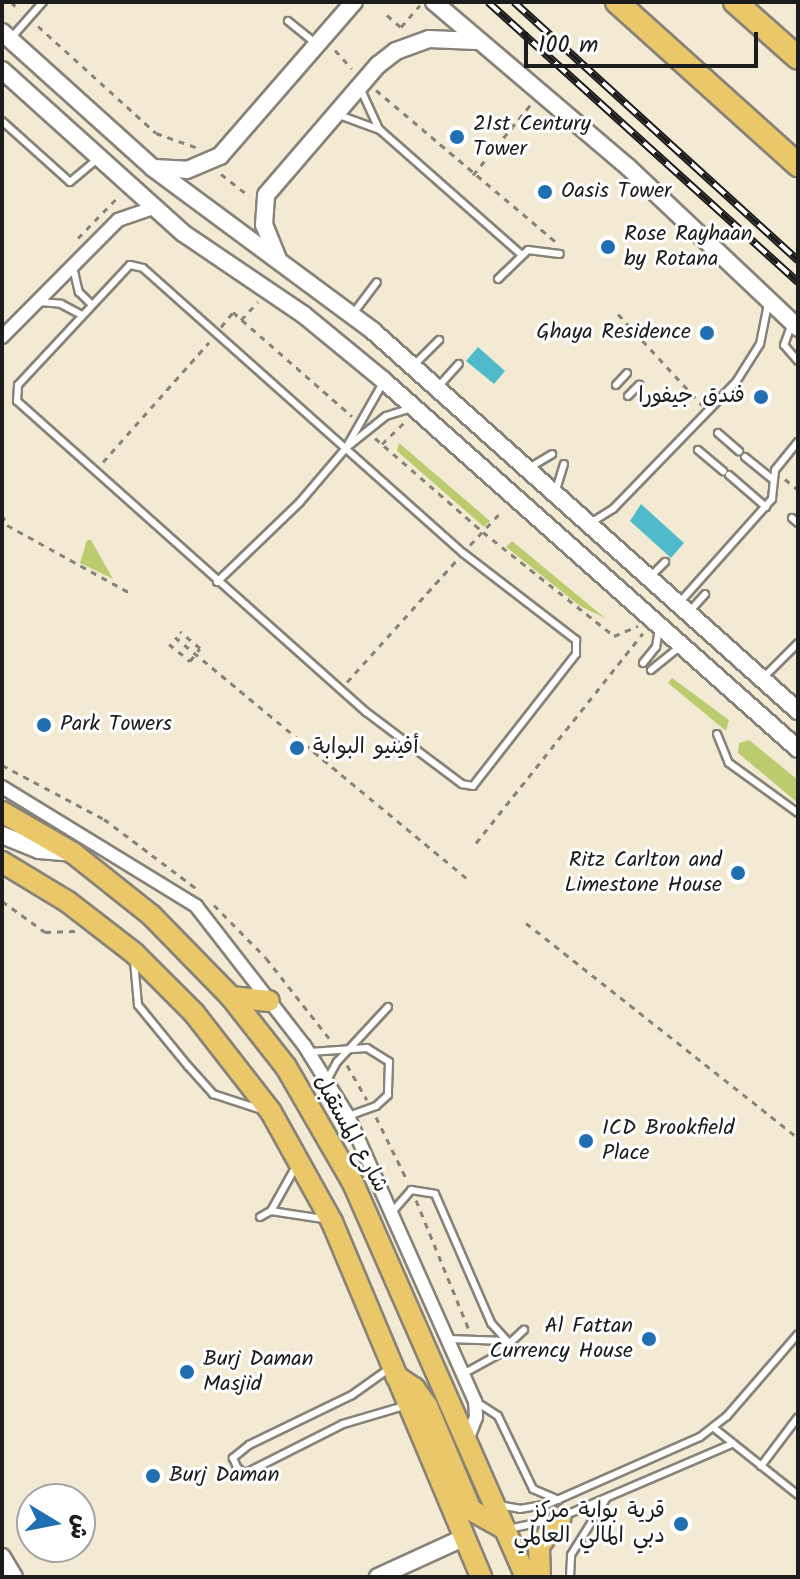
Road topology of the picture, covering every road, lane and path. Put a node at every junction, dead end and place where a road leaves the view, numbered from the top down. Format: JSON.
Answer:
{"nodes":[{"id":1,"x":11,"y":2,"type":"edge"},
{"id":2,"x":43,"y":2,"type":"edge"},
{"id":3,"x":354,"y":2,"type":"edge"},
{"id":4,"x":422,"y":2,"type":"edge"},
{"id":5,"x":434,"y":2,"type":"edge"},
{"id":6,"x":617,"y":2,"type":"edge"},
{"id":7,"x":735,"y":2,"type":"edge"},
{"id":8,"x":387,"y":15,"type":"dead end"},
{"id":9,"x":29,"y":18,"type":"junction"},
{"id":10,"x":288,"y":21,"type":"dead end"},
{"id":11,"x":6,"y":36,"type":"edge"},
{"id":12,"x":343,"y":41,"type":"dead end"},
{"id":13,"x":478,"y":42,"type":"junction"},
{"id":14,"x":319,"y":46,"type":"junction"},
{"id":15,"x":798,"y":58,"type":"edge"},
{"id":16,"x":2,"y":70,"type":"edge"},
{"id":17,"x":362,"y":83,"type":"junction"},
{"id":18,"x":539,"y":94,"type":"junction"},
{"id":19,"x":335,"y":114,"type":"junction"},
{"id":20,"x":2,"y":121,"type":"edge"},
{"id":21,"x":380,"y":130,"type":"junction"},
{"id":22,"x":98,"y":159,"type":"junction"},
{"id":23,"x":210,"y":163,"type":"junction"},
{"id":24,"x":798,"y":165,"type":"edge"},
{"id":25,"x":153,"y":168,"type":"junction"},
{"id":26,"x":473,"y":175,"type":"junction"},
{"id":27,"x":264,"y":201,"type":"junction"},
{"id":28,"x":152,"y":208,"type":"junction"},
{"id":29,"x":561,"y":251,"type":"joint"},
{"id":30,"x":522,"y":255,"type":"junction"},
{"id":31,"x":281,"y":263,"type":"junction"},
{"id":32,"x":73,"y":266,"type":"junction"},
{"id":33,"x":498,"y":279,"type":"dead end"},
{"id":34,"x":377,"y":282,"type":"dead end"},
{"id":35,"x":269,"y":291,"type":"junction"},
{"id":36,"x":768,"y":300,"type":"junction"},
{"id":37,"x":36,"y":302,"type":"junction"},
{"id":38,"x":92,"y":305,"type":"junction"},
{"id":39,"x":82,"y":315,"type":"junction"},
{"id":40,"x":352,"y":315,"type":"junction"},
{"id":41,"x":241,"y":320,"type":"dead end"},
{"id":42,"x":796,"y":325,"type":"edge"},
{"id":43,"x":2,"y":337,"type":"edge"},
{"id":44,"x":439,"y":340,"type":"dead end"},
{"id":45,"x":798,"y":361,"type":"edge"},
{"id":46,"x":459,"y":364,"type":"dead end"},
{"id":47,"x":413,"y":366,"type":"junction"},
{"id":48,"x":627,"y":373,"type":"dead end"},
{"id":49,"x":383,"y":380,"type":"junction"},
{"id":50,"x":616,"y":385,"type":"dead end"},
{"id":51,"x":639,"y":385,"type":"dead end"},
{"id":52,"x":438,"y":387,"type":"junction"},
{"id":53,"x":628,"y":396,"type":"dead end"},
{"id":54,"x":417,"y":409,"type":"junction"},
{"id":55,"x":718,"y":433,"type":"dead end"},
{"id":56,"x":798,"y":442,"type":"edge"},
{"id":57,"x":382,"y":444,"type":"dead end"},
{"id":58,"x":346,"y":448,"type":"junction"},
{"id":59,"x":698,"y":450,"type":"dead end"},
{"id":60,"x":552,"y":454,"type":"dead end"},
{"id":61,"x":564,"y":464,"type":"dead end"},
{"id":62,"x":527,"y":468,"type":"junction"},
{"id":63,"x":773,"y":480,"type":"junction"},
{"id":64,"x":556,"y":494,"type":"junction"},
{"id":65,"x":514,"y":498,"type":"junction"},
{"id":66,"x":766,"y":507,"type":"junction"},
{"id":67,"x":2,"y":515,"type":"edge"},
{"id":68,"x":588,"y":522,"type":"junction"},
{"id":69,"x":463,"y":553,"type":"junction"},
{"id":70,"x":665,"y":562,"type":"dead end"},
{"id":71,"x":650,"y":577,"type":"junction"},
{"id":72,"x":217,"y":582,"type":"junction"},
{"id":73,"x":130,"y":593,"type":"dead end"},
{"id":74,"x":705,"y":594,"type":"dead end"},
{"id":75,"x":684,"y":608,"type":"junction"},
{"id":76,"x":656,"y":623,"type":"junction"},
{"id":77,"x":180,"y":631,"type":"dead end"},
{"id":78,"x":175,"y":637,"type":"dead end"},
{"id":79,"x":798,"y":643,"type":"edge"},
{"id":80,"x":169,"y":644,"type":"dead end"},
{"id":81,"x":684,"y":648,"type":"junction"},
{"id":82,"x":196,"y":654,"type":"junction"},
{"id":83,"x":643,"y":663,"type":"dead end"},
{"id":84,"x":651,"y":670,"type":"dead end"},
{"id":85,"x":763,"y":679,"type":"junction"},
{"id":86,"x":339,"y":690,"type":"junction"},
{"id":87,"x":798,"y":711,"type":"edge"},
{"id":88,"x":717,"y":734,"type":"dead end"},
{"id":89,"x":798,"y":749,"type":"edge"},
{"id":90,"x":2,"y":787,"type":"edge"},
{"id":91,"x":2,"y":812,"type":"edge"},
{"id":92,"x":798,"y":813,"type":"edge"},
{"id":93,"x":2,"y":835,"type":"edge"},
{"id":94,"x":476,"y":843,"type":"dead end"},
{"id":95,"x":73,"y":853,"type":"junction"},
{"id":96,"x":2,"y":862,"type":"edge"},
{"id":97,"x":470,"y":881,"type":"dead end"},
{"id":98,"x":2,"y":901,"type":"edge"},
{"id":99,"x":526,"y":923,"type":"dead end"},
{"id":100,"x":88,"y":940,"type":"dead end"},
{"id":101,"x":134,"y":953,"type":"junction"},
{"id":102,"x":231,"y":997,"type":"junction"},
{"id":103,"x":269,"y":1001,"type":"junction"},
{"id":104,"x":388,"y":1007,"type":"dead end"},
{"id":105,"x":352,"y":1049,"type":"junction"},
{"id":106,"x":308,"y":1051,"type":"junction"},
{"id":107,"x":327,"y":1080,"type":"junction"},
{"id":108,"x":271,"y":1112,"type":"junction"},
{"id":109,"x":348,"y":1116,"type":"junction"},
{"id":110,"x":798,"y":1138,"type":"edge"},
{"id":111,"x":299,"y":1159,"type":"junction"},
{"id":112,"x":271,"y":1211,"type":"junction"},
{"id":113,"x":392,"y":1214,"type":"junction"},
{"id":114,"x":260,"y":1217,"type":"dead end"},
{"id":115,"x":332,"y":1222,"type":"junction"},
{"id":116,"x":524,"y":1330,"type":"dead end"},
{"id":117,"x":798,"y":1334,"type":"edge"},
{"id":118,"x":448,"y":1339,"type":"junction"},
{"id":119,"x":507,"y":1341,"type":"junction"},
{"id":120,"x":394,"y":1371,"type":"junction"},
{"id":121,"x":463,"y":1374,"type":"junction"},
{"id":122,"x":475,"y":1401,"type":"junction"},
{"id":123,"x":408,"y":1405,"type":"junction"},
{"id":124,"x":798,"y":1417,"type":"edge"},
{"id":125,"x":714,"y":1428,"type":"junction"},
{"id":126,"x":466,"y":1443,"type":"junction"},
{"id":127,"x":732,"y":1444,"type":"junction"},
{"id":128,"x":761,"y":1466,"type":"junction"},
{"id":129,"x":798,"y":1495,"type":"edge"},
{"id":130,"x":608,"y":1497,"type":"junction"},
{"id":131,"x":492,"y":1503,"type":"junction"},
{"id":132,"x":560,"y":1508,"type":"junction"},
{"id":133,"x":504,"y":1528,"type":"junction"},
{"id":134,"x":463,"y":1538,"type":"junction"},
{"id":135,"x":2,"y":1557,"type":"edge"},
{"id":136,"x":14,"y":1577,"type":"edge"},
{"id":137,"x":378,"y":1577,"type":"edge"},
{"id":138,"x":481,"y":1577,"type":"edge"},
{"id":139,"x":526,"y":1577,"type":"edge"},
{"id":140,"x":540,"y":1577,"type":"edge"},
{"id":141,"x":570,"y":1577,"type":"edge"}],
"edges":[{"from":1,"to":9,"type":"path"},
{"from":2,"to":9,"type":"lane"},
{"from":3,"to":14,"type":"street"},
{"from":4,"to":8,"type":"path"},
{"from":5,"to":13,"type":"street"},
{"from":6,"to":24,"type":"highway"},
{"from":7,"to":15,"type":"highway"},
{"from":9,"to":11,"type":"lane"},
{"from":9,"to":23,"type":"path"},
{"from":10,"to":14,"type":"lane"},
{"from":11,"to":25,"type":"street"},
{"from":12,"to":17,"type":"path"},
{"from":13,"to":17,"type":"street"},
{"from":13,"to":18,"type":"street"},
{"from":14,"to":23,"type":"street"},
{"from":16,"to":22,"type":"street"},
{"from":17,"to":19,"type":"street"},
{"from":17,"to":21,"type":"lane"},
{"from":17,"to":26,"type":"path"},
{"from":18,"to":26,"type":"path"},
{"from":18,"to":36,"type":"street"},
{"from":19,"to":21,"type":"lane"},
{"from":19,"to":27,"type":"street"},
{"from":20,"to":22,"type":"lane"},
{"from":21,"to":30,"type":"lane"},
{"from":22,"to":28,"type":"street"},
{"from":23,"to":25,"type":"street"},
{"from":23,"to":27,"type":"path"},
{"from":25,"to":31,"type":"street"},
{"from":26,"to":29,"type":"path"},
{"from":27,"to":31,"type":"street"},
{"from":28,"to":32,"type":"street"},
{"from":28,"to":35,"type":"street"},
{"from":29,"to":30,"type":"lane"},
{"from":30,"to":33,"type":"lane"},
{"from":31,"to":40,"type":"street"},
{"from":32,"to":37,"type":"street"},
{"from":32,"to":38,"type":"lane"},
{"from":34,"to":40,"type":"lane"},
{"from":35,"to":41,"type":"path"},
{"from":35,"to":49,"type":"street"},
{"from":36,"to":42,"type":"street"},
{"from":36,"to":68,"type":"lane"},
{"from":37,"to":39,"type":"lane"},
{"from":37,"to":43,"type":"street"},
{"from":38,"to":39,"type":"lane"},
{"from":38,"to":58,"type":"lane"},
{"from":39,"to":72,"type":"lane"},
{"from":40,"to":47,"type":"street"},
{"from":42,"to":45,"type":"lane"},
{"from":44,"to":47,"type":"lane"},
{"from":46,"to":52,"type":"lane"},
{"from":47,"to":52,"type":"street"},
{"from":48,"to":50,"type":"lane"},
{"from":49,"to":54,"type":"street"},
{"from":49,"to":58,"type":"lane"},
{"from":51,"to":53,"type":"lane"},
{"from":52,"to":62,"type":"street"},
{"from":54,"to":57,"type":"path"},
{"from":54,"to":58,"type":"lane"},
{"from":54,"to":65,"type":"street"},
{"from":55,"to":63,"type":"lane"},
{"from":56,"to":63,"type":"lane"},
{"from":58,"to":69,"type":"lane"},
{"from":58,"to":72,"type":"lane"},
{"from":59,"to":66,"type":"lane"},
{"from":60,"to":62,"type":"lane"},
{"from":61,"to":64,"type":"lane"},
{"from":62,"to":64,"type":"street"},
{"from":63,"to":66,"type":"lane"},
{"from":64,"to":68,"type":"street"},
{"from":65,"to":69,"type":"path"},
{"from":65,"to":76,"type":"street"},
{"from":66,"to":75,"type":"lane"},
{"from":67,"to":73,"type":"path"},
{"from":68,"to":71,"type":"street"},
{"from":69,"to":86,"type":"path"},
{"from":69,"to":86,"type":"lane"},
{"from":70,"to":71,"type":"lane"},
{"from":71,"to":75,"type":"street"},
{"from":72,"to":86,"type":"lane"},
{"from":74,"to":75,"type":"lane"},
{"from":75,"to":85,"type":"street"},
{"from":76,"to":81,"type":"street"},
{"from":76,"to":83,"type":"lane"},
{"from":76,"to":94,"type":"path"},
{"from":77,"to":82,"type":"path"},
{"from":78,"to":82,"type":"path"},
{"from":79,"to":85,"type":"lane"},
{"from":80,"to":82,"type":"path"},
{"from":81,"to":84,"type":"lane"},
{"from":81,"to":89,"type":"street"},
{"from":82,"to":97,"type":"path"},
{"from":85,"to":87,"type":"street"},
{"from":88,"to":92,"type":"lane"},
{"from":90,"to":103,"type":"street"},
{"from":91,"to":95,"type":"main road","name":"شارع المستقبل"},
{"from":93,"to":95,"type":"street"},
{"from":95,"to":102,"type":"main road","name":"شارع المستقبل"},
{"from":96,"to":101,"type":"main road"},
{"from":98,"to":100,"type":"path"},
{"from":99,"to":110,"type":"path"},
{"from":101,"to":108,"type":"main road"},
{"from":101,"to":108,"type":"lane"},
{"from":102,"to":103,"type":"main road"},
{"from":102,"to":126,"type":"main road","name":"شارع المستقبل"},
{"from":103,"to":106,"type":"street"},
{"from":104,"to":105,"type":"lane"},
{"from":105,"to":106,"type":"lane"},
{"from":105,"to":107,"type":"lane"},
{"from":105,"to":109,"type":"lane"},
{"from":106,"to":107,"type":"street"},
{"from":107,"to":109,"type":"street"},
{"from":108,"to":111,"type":"main road"},
{"from":109,"to":113,"type":"street"},
{"from":111,"to":112,"type":"lane"},
{"from":111,"to":115,"type":"main road"},
{"from":112,"to":114,"type":"lane"},
{"from":112,"to":115,"type":"lane"},
{"from":113,"to":118,"type":"street"},
{"from":113,"to":119,"type":"lane"},
{"from":115,"to":120,"type":"main road"},
{"from":116,"to":119,"type":"lane"},
{"from":117,"to":125,"type":"lane"},
{"from":118,"to":119,"type":"lane"},
{"from":118,"to":121,"type":"street"},
{"from":119,"to":121,"type":"lane"},
{"from":120,"to":123,"type":"main road"},
{"from":120,"to":123,"type":"lane"},
{"from":120,"to":133,"type":"main road"},
{"from":121,"to":122,"type":"street"},
{"from":122,"to":126,"type":"street"},
{"from":122,"to":132,"type":"lane"},
{"from":123,"to":134,"type":"main road"},
{"from":124,"to":128,"type":"lane"},
{"from":125,"to":127,"type":"lane"},
{"from":125,"to":132,"type":"lane"},
{"from":126,"to":131,"type":"main road","name":"شارع المستقبل"},
{"from":127,"to":128,"type":"lane"},
{"from":127,"to":130,"type":"lane"},
{"from":128,"to":129,"type":"lane"},
{"from":130,"to":132,"type":"lane"},
{"from":130,"to":141,"type":"lane"},
{"from":131,"to":132,"type":"lane"},
{"from":131,"to":133,"type":"main road","name":"شارع المستقبل"},
{"from":132,"to":133,"type":"lane"},
{"from":132,"to":140,"type":"main road"},
{"from":133,"to":139,"type":"main road","name":"شارع المستقبل"},
{"from":134,"to":137,"type":"street"},
{"from":134,"to":138,"type":"main road"},
{"from":135,"to":136,"type":"street"}]}
